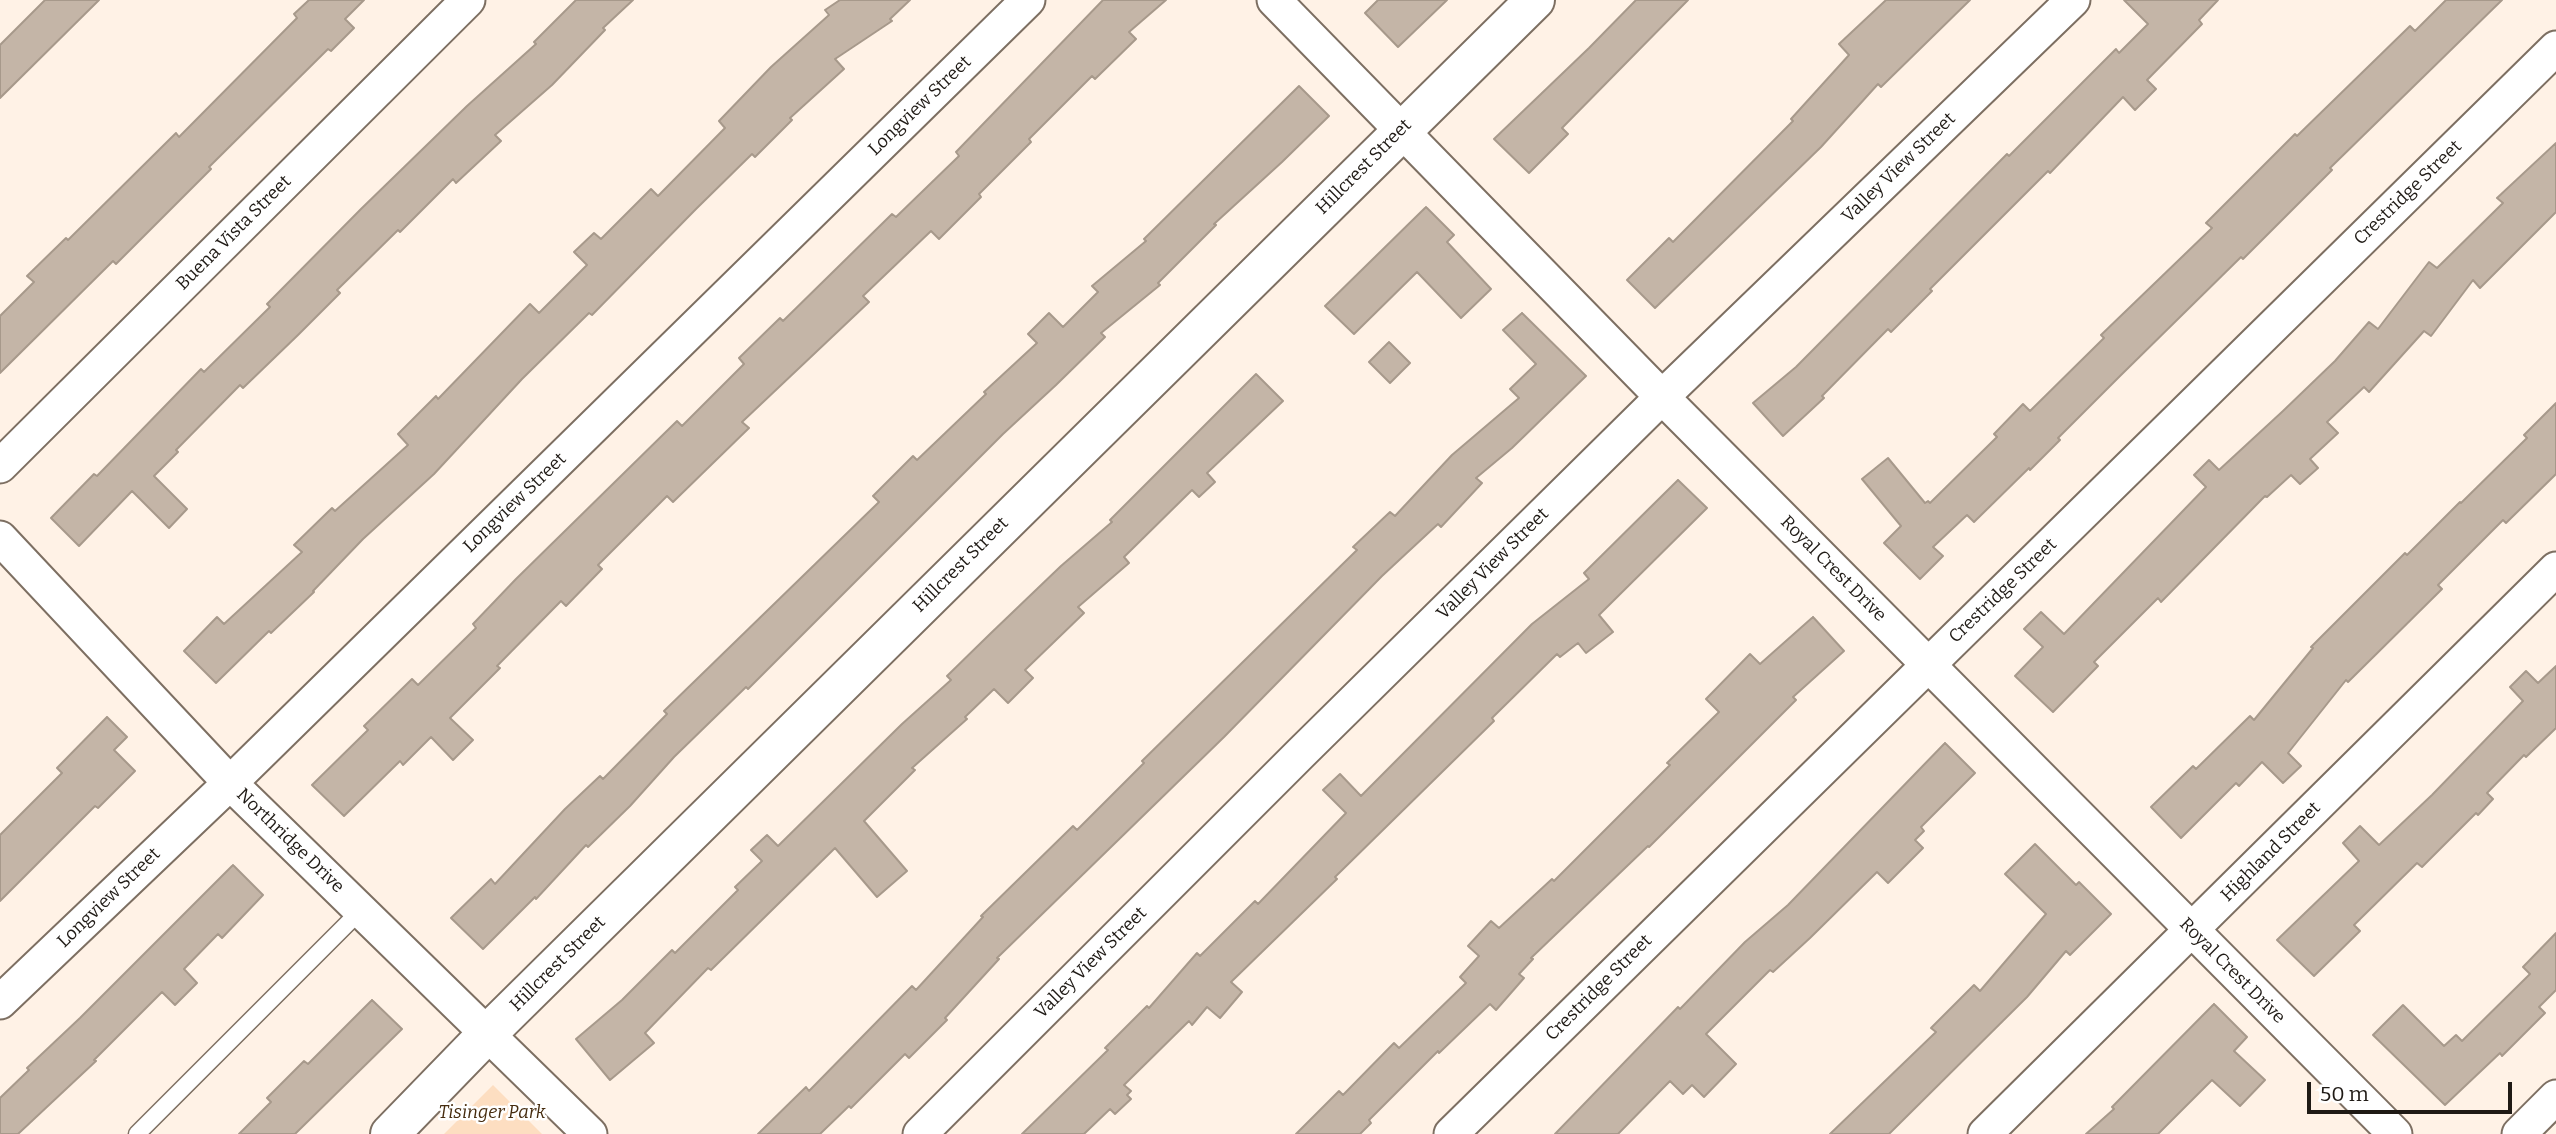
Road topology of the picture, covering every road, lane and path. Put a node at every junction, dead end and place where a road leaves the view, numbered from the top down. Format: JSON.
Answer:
{"nodes":[{"id":1,"x":468,"y":0,"type":"edge"},
{"id":2,"x":1028,"y":0,"type":"edge"},
{"id":3,"x":1274,"y":0,"type":"edge"},
{"id":4,"x":1535,"y":0,"type":"edge"},
{"id":5,"x":2073,"y":0,"type":"edge"},
{"id":6,"x":2556,"y":48,"type":"edge"},
{"id":7,"x":1402,"y":130,"type":"junction"},
{"id":8,"x":1662,"y":397,"type":"junction"},
{"id":9,"x":0,"y":466,"type":"edge"},
{"id":10,"x":0,"y":538,"type":"edge"},
{"id":11,"x":2556,"y":569,"type":"edge"},
{"id":12,"x":1928,"y":664,"type":"junction"},
{"id":13,"x":230,"y":783,"type":"junction"},
{"id":14,"x":361,"y":910,"type":"junction"},
{"id":15,"x":2191,"y":930,"type":"junction"},
{"id":16,"x":0,"y":1002,"type":"edge"},
{"id":17,"x":488,"y":1033,"type":"junction"},
{"id":18,"x":2556,"y":1097,"type":"edge"},
{"id":19,"x":136,"y":1134,"type":"edge"},
{"id":20,"x":390,"y":1134,"type":"edge"},
{"id":21,"x":590,"y":1134,"type":"edge"},
{"id":22,"x":920,"y":1134,"type":"edge"},
{"id":23,"x":1451,"y":1134,"type":"edge"},
{"id":24,"x":1986,"y":1134,"type":"edge"},
{"id":25,"x":2395,"y":1134,"type":"edge"},
{"id":26,"x":2519,"y":1134,"type":"edge"}],
"edges":[{"from":1,"to":9,"type":"street","name":"Buena Vista Street"},
{"from":2,"to":13,"type":"street","name":"Longview Street"},
{"from":3,"to":7,"type":"street","name":"Royal Crest Drive"},
{"from":4,"to":7,"type":"street","name":"Hillcrest Street"},
{"from":5,"to":8,"type":"street","name":"Valley View Street"},
{"from":6,"to":12,"type":"street","name":"Crestridge Street"},
{"from":7,"to":8,"type":"street","name":"Royal Crest Drive"},
{"from":7,"to":17,"type":"street","name":"Hillcrest Street"},
{"from":8,"to":12,"type":"street","name":"Royal Crest Drive"},
{"from":8,"to":22,"type":"street","name":"Valley View Street"},
{"from":10,"to":13,"type":"street","name":"Northridge Drive"},
{"from":11,"to":15,"type":"street","name":"Highland Street"},
{"from":12,"to":15,"type":"street","name":"Royal Crest Drive"},
{"from":12,"to":23,"type":"street","name":"Crestridge Street"},
{"from":13,"to":14,"type":"street","name":"Northridge Drive"},
{"from":13,"to":16,"type":"street","name":"Longview Street"},
{"from":14,"to":17,"type":"street","name":"Northridge Drive"},
{"from":14,"to":19,"type":"lane"},
{"from":15,"to":24,"type":"street","name":"Highland Street"},
{"from":15,"to":25,"type":"street","name":"Royal Crest Drive"},
{"from":17,"to":20,"type":"street","name":"Hillcrest Street"},
{"from":17,"to":21,"type":"street","name":"Northridge Drive"},
{"from":18,"to":26,"type":"street"}]}
